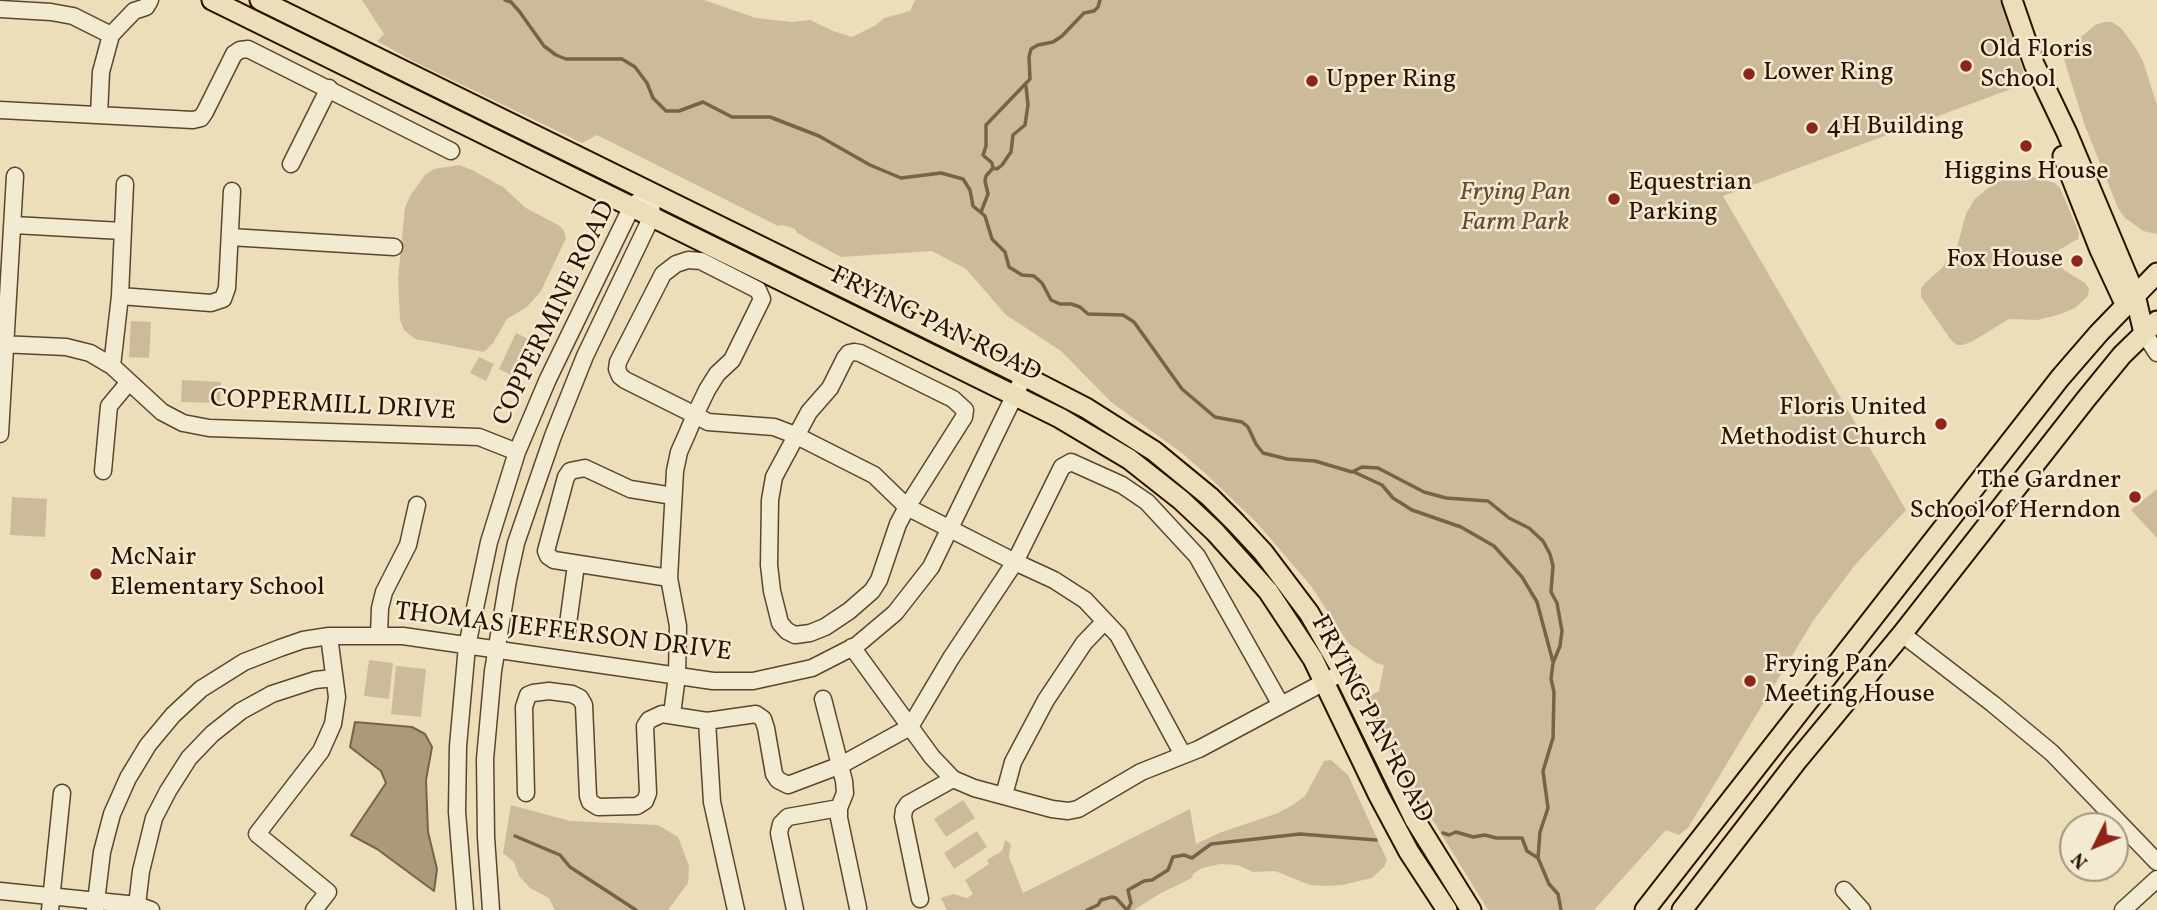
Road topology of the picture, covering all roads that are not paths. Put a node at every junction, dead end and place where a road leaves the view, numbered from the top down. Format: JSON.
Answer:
{"nodes":[{"id":1,"x":150,"y":0,"type":"edge"},
{"id":2,"x":212,"y":0,"type":"edge"},
{"id":3,"x":260,"y":0,"type":"edge"},
{"id":4,"x":2012,"y":0,"type":"edge"},
{"id":5,"x":10,"y":6,"type":"edge"},
{"id":6,"x":134,"y":6,"type":"edge"},
{"id":7,"x":111,"y":35,"type":"junction"},
{"id":8,"x":328,"y":88,"type":"junction"},
{"id":9,"x":0,"y":110,"type":"edge"},
{"id":10,"x":99,"y":115,"type":"junction"},
{"id":11,"x":451,"y":151,"type":"dead end"},
{"id":12,"x":291,"y":164,"type":"dead end"},
{"id":13,"x":15,"y":176,"type":"dead end"},
{"id":14,"x":125,"y":184,"type":"dead end"},
{"id":15,"x":233,"y":191,"type":"dead end"},
{"id":16,"x":651,"y":192,"type":"junction"},
{"id":17,"x":632,"y":206,"type":"junction"},
{"id":18,"x":652,"y":216,"type":"junction"},
{"id":19,"x":14,"y":225,"type":"junction"},
{"id":20,"x":122,"y":232,"type":"junction"},
{"id":21,"x":230,"y":237,"type":"junction"},
{"id":22,"x":394,"y":247,"type":"dead end"},
{"id":23,"x":2157,"y":273,"type":"edge"},
{"id":24,"x":120,"y":296,"type":"junction"},
{"id":25,"x":2130,"y":300,"type":"junction"},
{"id":26,"x":2151,"y":327,"type":"edge"},
{"id":27,"x":3,"y":344,"type":"edge"},
{"id":28,"x":2157,"y":353,"type":"edge"},
{"id":29,"x":112,"y":366,"type":"junction"},
{"id":30,"x":1024,"y":376,"type":"junction"},
{"id":31,"x":129,"y":382,"type":"junction"},
{"id":32,"x":1014,"y":395,"type":"junction"},
{"id":33,"x":695,"y":415,"type":"junction"},
{"id":34,"x":0,"y":434,"type":"edge"},
{"id":35,"x":795,"y":435,"type":"junction"},
{"id":36,"x":517,"y":452,"type":"junction"},
{"id":37,"x":103,"y":471,"type":"dead end"},
{"id":38,"x":673,"y":496,"type":"junction"},
{"id":39,"x":417,"y":505,"type":"dead end"},
{"id":40,"x":907,"y":507,"type":"junction"},
{"id":41,"x":949,"y":530,"type":"junction"},
{"id":42,"x":1015,"y":562,"type":"junction"},
{"id":43,"x":576,"y":565,"type":"junction"},
{"id":44,"x":669,"y":578,"type":"junction"},
{"id":45,"x":1105,"y":621,"type":"junction"},
{"id":46,"x":567,"y":631,"type":"dead end"},
{"id":47,"x":1902,"y":634,"type":"junction"},
{"id":48,"x":379,"y":635,"type":"junction"},
{"id":49,"x":329,"y":636,"type":"junction"},
{"id":50,"x":467,"y":646,"type":"junction"},
{"id":51,"x":852,"y":648,"type":"junction"},
{"id":52,"x":497,"y":649,"type":"junction"},
{"id":53,"x":1343,"y":671,"type":"junction"},
{"id":54,"x":677,"y":676,"type":"junction"},
{"id":55,"x":334,"y":678,"type":"junction"},
{"id":56,"x":1325,"y":681,"type":"junction"},
{"id":57,"x":823,"y":699,"type":"dead end"},
{"id":58,"x":1281,"y":705,"type":"junction"},
{"id":59,"x":671,"y":715,"type":"junction"},
{"id":60,"x":707,"y":721,"type":"junction"},
{"id":61,"x":910,"y":727,"type":"junction"},
{"id":62,"x":1183,"y":754,"type":"junction"},
{"id":63,"x":841,"y":765,"type":"junction"},
{"id":64,"x":953,"y":779,"type":"junction"},
{"id":65,"x":62,"y":793,"type":"dead end"},
{"id":66,"x":526,"y":793,"type":"dead end"},
{"id":67,"x":1004,"y":795,"type":"junction"},
{"id":68,"x":839,"y":808,"type":"junction"},
{"id":69,"x":2157,"y":862,"type":"edge"},
{"id":70,"x":2157,"y":879,"type":"edge"},
{"id":71,"x":1844,"y":890,"type":"dead end"},
{"id":72,"x":0,"y":891,"type":"edge"},
{"id":73,"x":920,"y":899,"type":"dead end"},
{"id":74,"x":51,"y":904,"type":"edge"},
{"id":75,"x":95,"y":906,"type":"edge"},
{"id":76,"x":144,"y":907,"type":"edge"},
{"id":77,"x":858,"y":908,"type":"dead end"},
{"id":78,"x":314,"y":910,"type":"edge"},
{"id":79,"x":465,"y":910,"type":"edge"},
{"id":80,"x":491,"y":910,"type":"edge"},
{"id":81,"x":736,"y":910,"type":"edge"},
{"id":82,"x":795,"y":910,"type":"edge"},
{"id":83,"x":1447,"y":910,"type":"edge"},
{"id":84,"x":1471,"y":910,"type":"edge"},
{"id":85,"x":1645,"y":910,"type":"edge"},
{"id":86,"x":1682,"y":910,"type":"edge"},
{"id":87,"x":1862,"y":910,"type":"edge"},
{"id":88,"x":2123,"y":910,"type":"edge"}],
"edges":[{"from":1,"to":6,"type":"street"},
{"from":2,"to":17,"type":"main road","name":"FRYING PAN ROAD"},
{"from":3,"to":16,"type":"main road","name":"FRYING PAN ROAD"},
{"from":4,"to":25,"type":"main road"},
{"from":5,"to":7,"type":"street"},
{"from":6,"to":7,"type":"street"},
{"from":7,"to":10,"type":"street"},
{"from":8,"to":10,"type":"street"},
{"from":8,"to":11,"type":"street"},
{"from":8,"to":12,"type":"street"},
{"from":9,"to":10,"type":"street"},
{"from":13,"to":19,"type":"street"},
{"from":14,"to":20,"type":"street"},
{"from":15,"to":21,"type":"street"},
{"from":16,"to":17,"type":"street","name":"COPPERMINE ROAD"},
{"from":16,"to":18,"type":"street","name":"COPPERMINE ROAD"},
{"from":16,"to":30,"type":"main road","name":"FRYING PAN ROAD"},
{"from":17,"to":18,"type":"main road","name":"FRYING PAN ROAD"},
{"from":17,"to":36,"type":"street","name":"COPPERMINE ROAD"},
{"from":18,"to":32,"type":"main road","name":"FRYING PAN ROAD"},
{"from":18,"to":52,"type":"street","name":"COPPERMINE ROAD"},
{"from":19,"to":20,"type":"street"},
{"from":19,"to":27,"type":"street"},
{"from":20,"to":24,"type":"street"},
{"from":21,"to":22,"type":"street"},
{"from":21,"to":24,"type":"street"},
{"from":23,"to":25,"type":"main road"},
{"from":24,"to":29,"type":"street"},
{"from":25,"to":26,"type":"main road"},
{"from":25,"to":85,"type":"main road"},
{"from":26,"to":28,"type":"street"},
{"from":26,"to":47,"type":"main road"},
{"from":27,"to":29,"type":"street","name":"COPPERMILL DRIVE"},
{"from":27,"to":34,"type":"street"},
{"from":29,"to":31,"type":"street","name":"COPPERMILL DRIVE"},
{"from":30,"to":32,"type":"street","name":"THOMAS JEFFERSON DRIVE"},
{"from":30,"to":53,"type":"main road","name":"FRYING PAN ROAD"},
{"from":31,"to":36,"type":"street","name":"COPPERMILL DRIVE"},
{"from":31,"to":37,"type":"street"},
{"from":32,"to":41,"type":"street","name":"THOMAS JEFFERSON DRIVE"},
{"from":32,"to":56,"type":"main road","name":"FRYING PAN ROAD"},
{"from":33,"to":33,"type":"street"},
{"from":33,"to":35,"type":"street"},
{"from":33,"to":38,"type":"street"},
{"from":35,"to":40,"type":"street"},
{"from":35,"to":40,"type":"street"},
{"from":35,"to":40,"type":"street"},
{"from":36,"to":50,"type":"street","name":"COPPERMINE ROAD"},
{"from":38,"to":43,"type":"street"},
{"from":38,"to":44,"type":"street"},
{"from":39,"to":48,"type":"street"},
{"from":40,"to":41,"type":"street"},
{"from":41,"to":42,"type":"street"},
{"from":41,"to":51,"type":"street","name":"THOMAS JEFFERSON DRIVE"},
{"from":42,"to":45,"type":"street"},
{"from":42,"to":58,"type":"street"},
{"from":42,"to":61,"type":"street"},
{"from":43,"to":44,"type":"street"},
{"from":43,"to":46,"type":"street"},
{"from":44,"to":54,"type":"street"},
{"from":45,"to":62,"type":"street"},
{"from":45,"to":67,"type":"street"},
{"from":47,"to":69,"type":"street"},
{"from":47,"to":86,"type":"main road"},
{"from":48,"to":49,"type":"street","name":"THOMAS JEFFERSON DRIVE"},
{"from":48,"to":50,"type":"street","name":"THOMAS JEFFERSON DRIVE"},
{"from":49,"to":55,"type":"street"},
{"from":49,"to":75,"type":"street","name":"THOMAS JEFFERSON DRIVE"},
{"from":50,"to":52,"type":"street","name":"THOMAS JEFFERSON DRIVE"},
{"from":50,"to":79,"type":"street","name":"COPPERMINE ROAD"},
{"from":51,"to":54,"type":"street","name":"THOMAS JEFFERSON DRIVE"},
{"from":51,"to":61,"type":"street"},
{"from":52,"to":54,"type":"street","name":"THOMAS JEFFERSON DRIVE"},
{"from":52,"to":80,"type":"street","name":"COPPERMINE ROAD"},
{"from":53,"to":56,"type":"street"},
{"from":53,"to":84,"type":"main road","name":"FRYING PAN ROAD"},
{"from":54,"to":59,"type":"street"},
{"from":55,"to":76,"type":"street"},
{"from":55,"to":78,"type":"street"},
{"from":56,"to":58,"type":"street"},
{"from":56,"to":83,"type":"main road","name":"FRYING PAN ROAD"},
{"from":57,"to":63,"type":"street"},
{"from":58,"to":62,"type":"street"},
{"from":59,"to":60,"type":"street"},
{"from":59,"to":66,"type":"street"},
{"from":60,"to":63,"type":"street"},
{"from":60,"to":81,"type":"street"},
{"from":61,"to":63,"type":"street"},
{"from":61,"to":64,"type":"street"},
{"from":62,"to":67,"type":"street"},
{"from":63,"to":68,"type":"street"},
{"from":64,"to":67,"type":"street"},
{"from":64,"to":73,"type":"street"},
{"from":65,"to":74,"type":"street"},
{"from":68,"to":77,"type":"street"},
{"from":68,"to":82,"type":"street"},
{"from":70,"to":88,"type":"street"},
{"from":71,"to":87,"type":"street"},
{"from":72,"to":74,"type":"street"},
{"from":74,"to":75,"type":"street"},
{"from":75,"to":76,"type":"street"}]}
